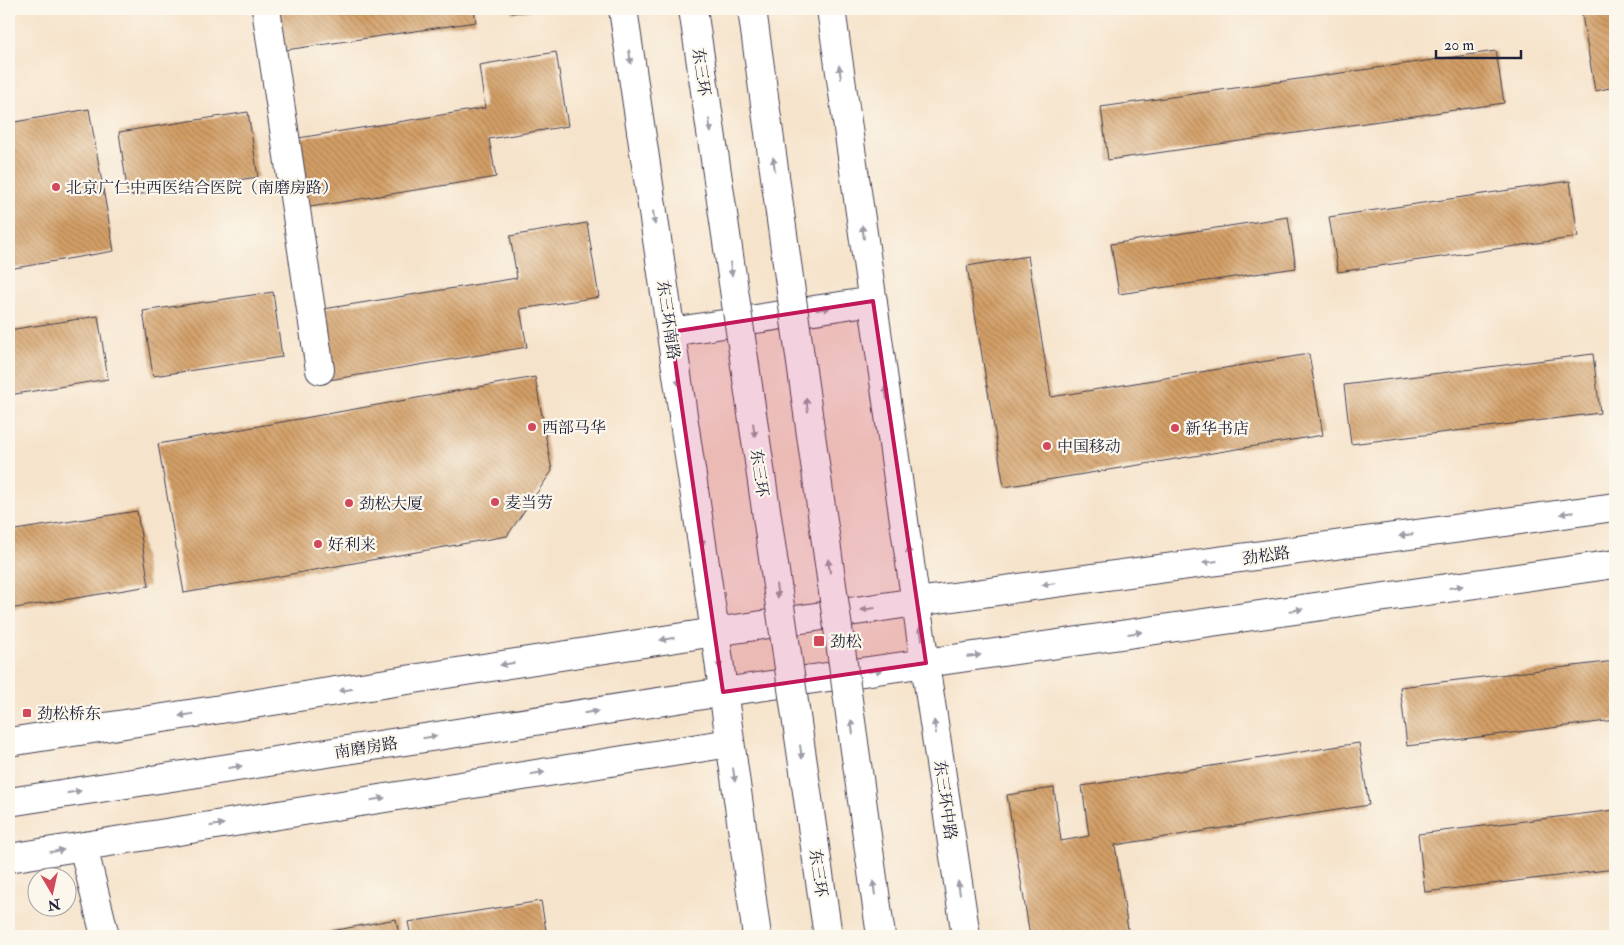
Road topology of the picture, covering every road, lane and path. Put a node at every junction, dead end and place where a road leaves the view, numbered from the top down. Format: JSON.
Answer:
{"nodes":[{"id":1,"x":266,"y":9,"type":"edge"},
{"id":2,"x":623,"y":9,"type":"edge"},
{"id":3,"x":694,"y":9,"type":"edge"},
{"id":4,"x":752,"y":9,"type":"edge"},
{"id":5,"x":831,"y":9,"type":"edge"},
{"id":6,"x":873,"y":301,"type":"junction"},
{"id":7,"x":671,"y":332,"type":"junction"},
{"id":8,"x":320,"y":370,"type":"dead end"},
{"id":9,"x":1615,"y":507,"type":"edge"},
{"id":10,"x":1615,"y":564,"type":"edge"},
{"id":11,"x":916,"y":602,"type":"junction"},
{"id":12,"x":715,"y":632,"type":"junction"},
{"id":13,"x":926,"y":664,"type":"junction"},
{"id":14,"x":723,"y":692,"type":"junction"},
{"id":15,"x":9,"y":742,"type":"edge"},
{"id":16,"x":730,"y":743,"type":"junction"},
{"id":17,"x":9,"y":802,"type":"edge"},
{"id":18,"x":84,"y":846,"type":"junction"},
{"id":19,"x":9,"y":858,"type":"edge"},
{"id":20,"x":105,"y":936,"type":"edge"},
{"id":21,"x":756,"y":936,"type":"edge"},
{"id":22,"x":828,"y":936,"type":"edge"},
{"id":23,"x":881,"y":936,"type":"edge"},
{"id":24,"x":966,"y":936,"type":"edge"}],
"edges":[{"from":1,"to":8,"type":"main road"},
{"from":2,"to":7,"type":"main road","name":"东三环南路","one_way":true},
{"from":3,"to":22,"type":"main road","name":"东三环","one_way":true,"bridge":true},
{"from":23,"to":4,"type":"main road","one_way":true,"bridge":true},
{"from":6,"to":5,"type":"main road","one_way":true},
{"from":7,"to":6,"type":"main road","one_way":true},
{"from":11,"to":6,"type":"main road","one_way":true},
{"from":7,"to":12,"type":"main road","name":"东三环南路","one_way":true},
{"from":9,"to":11,"type":"main road","name":"劲松路","one_way":true},
{"from":13,"to":10,"type":"main road","one_way":true},
{"from":11,"to":12,"type":"main road","name":"劲松路","one_way":true},
{"from":13,"to":11,"type":"main road","name":"东三环中路","one_way":true},
{"from":12,"to":14,"type":"main road","name":"东三环南路","one_way":true},
{"from":12,"to":15,"type":"main road","one_way":true},
{"from":14,"to":13,"type":"main road","name":"南磨房路","one_way":true},
{"from":24,"to":13,"type":"main road","name":"东三环中路","one_way":true},
{"from":14,"to":16,"type":"main road"},
{"from":17,"to":14,"type":"main road","name":"南磨房路","one_way":true},
{"from":18,"to":16,"type":"main road","one_way":true},
{"from":16,"to":21,"type":"main road","one_way":true},
{"from":19,"to":18,"type":"main road","one_way":true},
{"from":18,"to":20,"type":"main road"}]}
